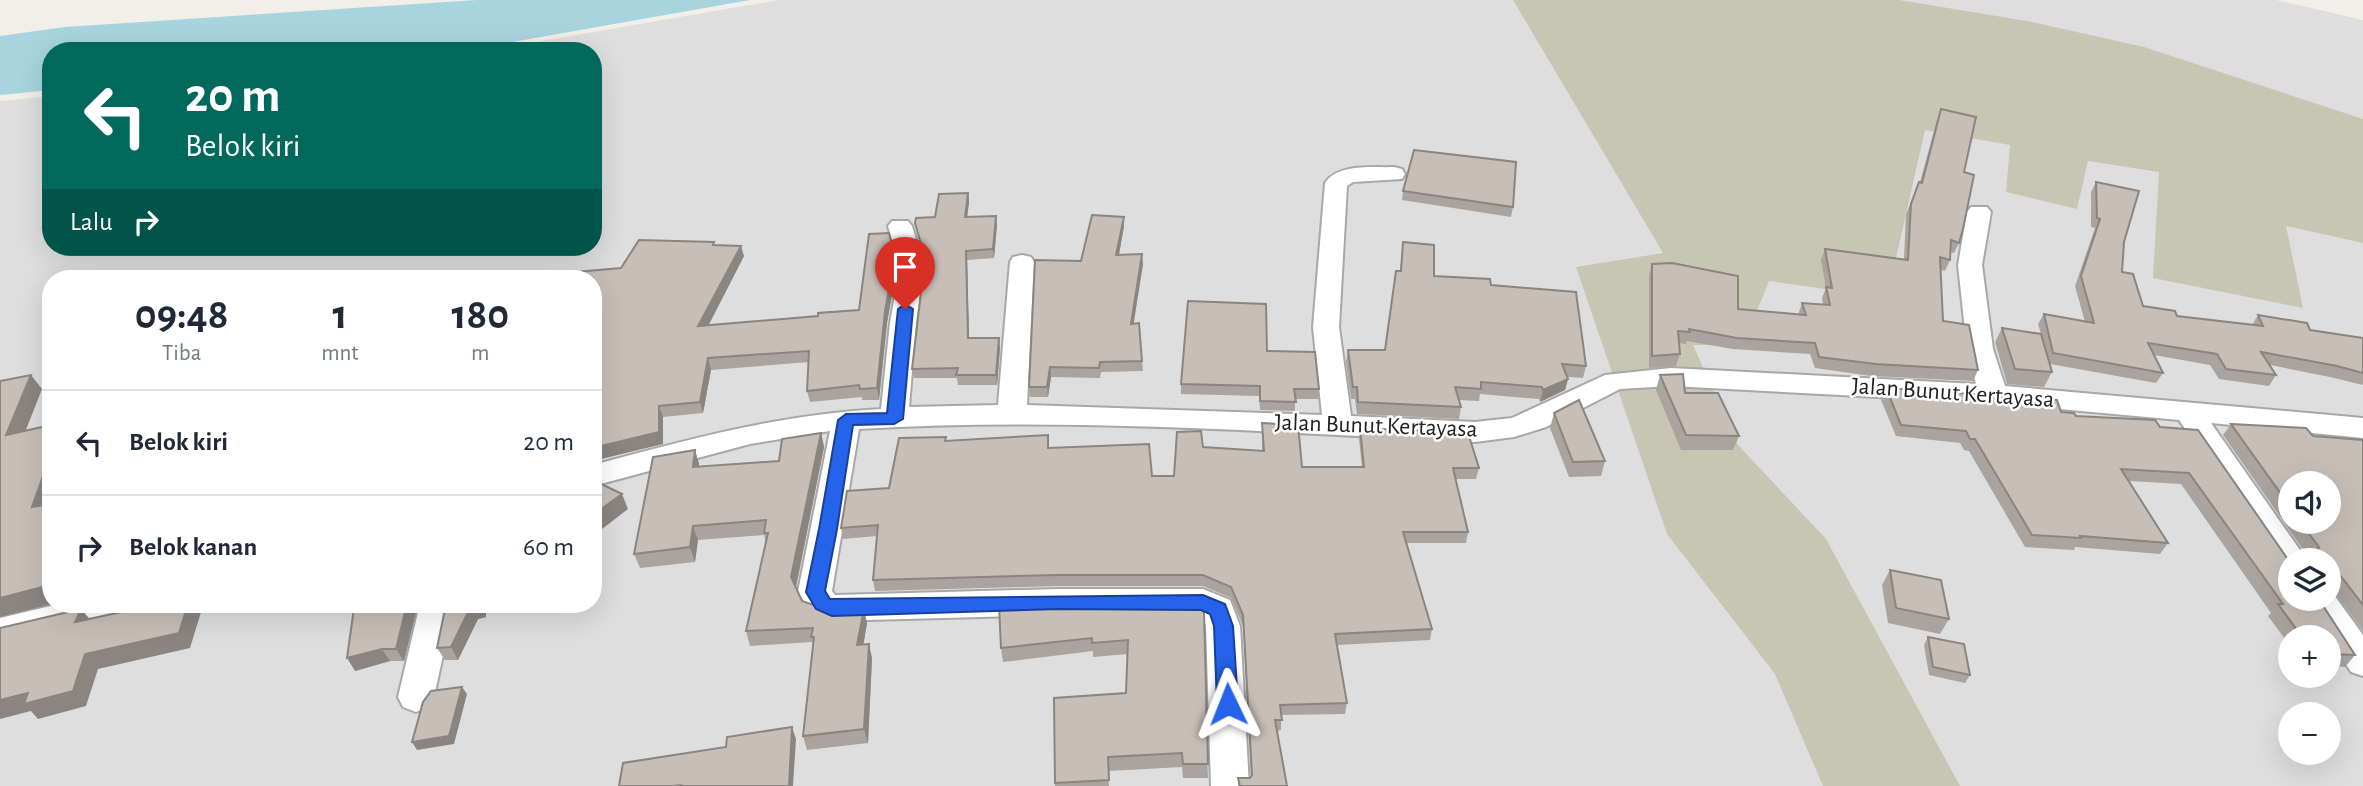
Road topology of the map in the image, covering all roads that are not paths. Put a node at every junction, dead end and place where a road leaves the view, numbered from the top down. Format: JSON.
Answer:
{"nodes":[{"id":1,"x":1394,"y":174,"type":"dead end"},
{"id":2,"x":1979,"y":212,"type":"dead end"},
{"id":3,"x":900,"y":226,"type":"dead end"},
{"id":4,"x":1022,"y":262,"type":"dead end"},
{"id":5,"x":1993,"y":394,"type":"junction"},
{"id":6,"x":1012,"y":413,"type":"junction"},
{"id":7,"x":2189,"y":414,"type":"junction"},
{"id":8,"x":894,"y":419,"type":"junction"},
{"id":9,"x":846,"y":420,"type":"junction"},
{"id":10,"x":1338,"y":426,"type":"junction"},
{"id":11,"x":2363,"y":428,"type":"edge"},
{"id":12,"x":602,"y":474,"type":"edge"},
{"id":13,"x":2283,"y":548,"type":"edge"},
{"id":14,"x":2328,"y":611,"type":"edge"},
{"id":15,"x":75,"y":613,"type":"edge"},
{"id":16,"x":435,"y":613,"type":"edge"},
{"id":17,"x":0,"y":631,"type":"edge"},
{"id":18,"x":2363,"y":662,"type":"edge"},
{"id":19,"x":416,"y":697,"type":"dead end"},
{"id":20,"x":1230,"y":786,"type":"edge"}],
"edges":[{"from":1,"to":10,"type":"street"},
{"from":2,"to":5,"type":"street"},
{"from":3,"to":8,"type":"street"},
{"from":4,"to":6,"type":"street"},
{"from":5,"to":7,"type":"street","name":"Jalan Bunut Kertayasa"},
{"from":5,"to":10,"type":"street","name":"Jalan Bunut Kertayasa"},
{"from":6,"to":8,"type":"street","name":"Jalan Bunut Kertayasa"},
{"from":6,"to":10,"type":"street","name":"Jalan Bunut Kertayasa"},
{"from":7,"to":11,"type":"street","name":"Jalan Bunut Kertayasa"},
{"from":7,"to":13,"type":"street"},
{"from":8,"to":9,"type":"street","name":"Jalan Bunut Kertayasa"},
{"from":9,"to":12,"type":"street","name":"Jalan Bunut Kertayasa"},
{"from":9,"to":20,"type":"street"},
{"from":14,"to":18,"type":"street"},
{"from":15,"to":17,"type":"street"},
{"from":16,"to":19,"type":"street"}]}
